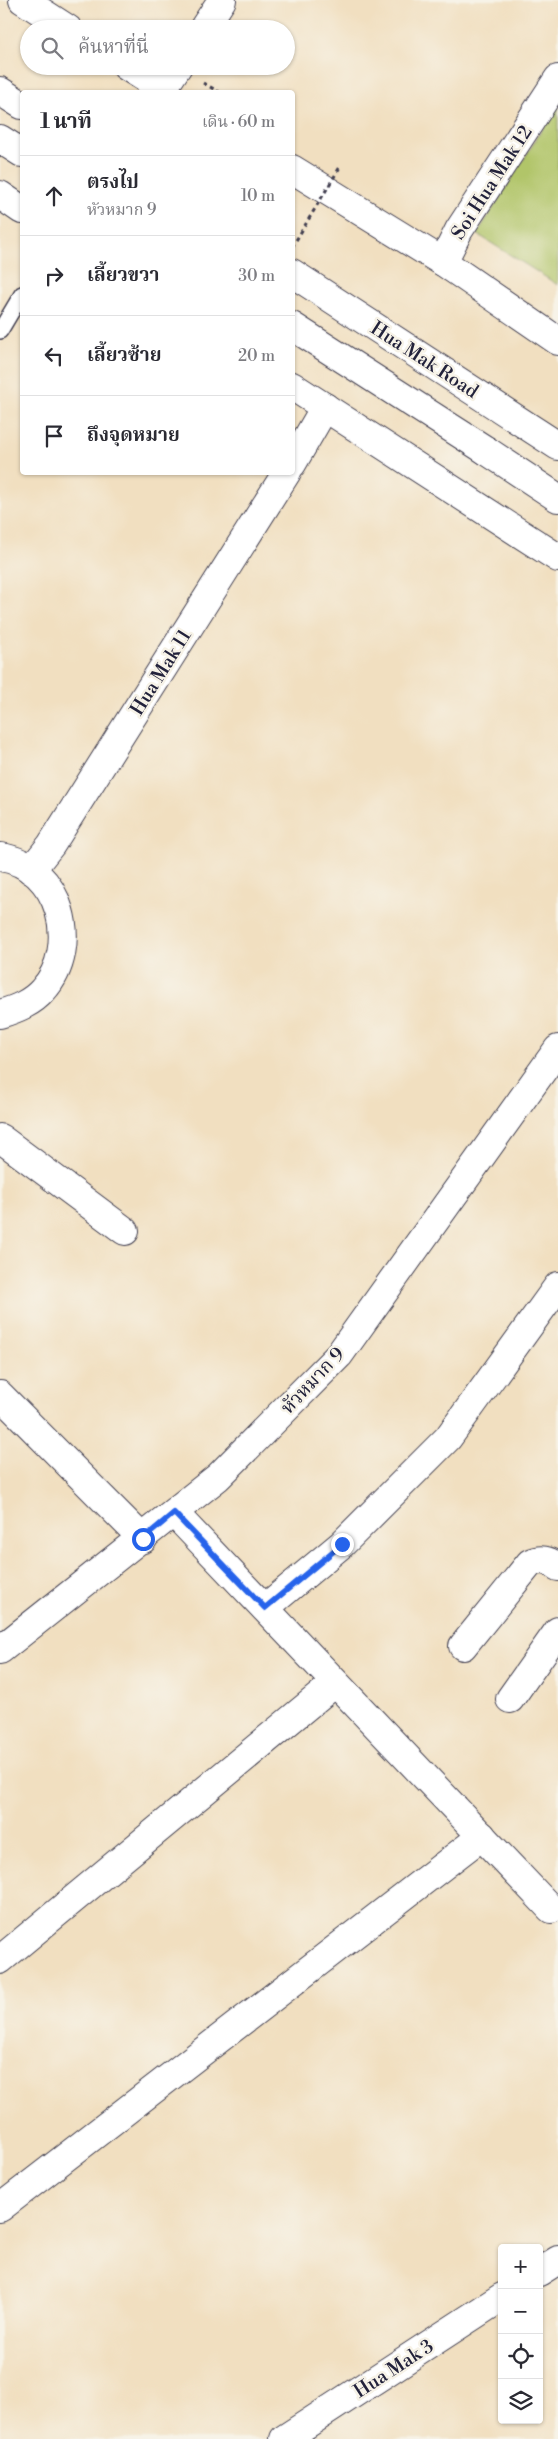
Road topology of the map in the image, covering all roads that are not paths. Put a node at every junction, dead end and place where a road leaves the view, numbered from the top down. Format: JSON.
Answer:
{"nodes":[{"id":1,"x":23,"y":0,"type":"edge"},
{"id":2,"x":222,"y":0,"type":"edge"},
{"id":3,"x":54,"y":20,"type":"edge"},
{"id":4,"x":209,"y":20,"type":"edge"},
{"id":5,"x":140,"y":75,"type":"edge"},
{"id":6,"x":173,"y":75,"type":"edge"},
{"id":7,"x":558,"y":79,"type":"edge"},
{"id":8,"x":162,"y":90,"type":"edge"},
{"id":9,"x":165,"y":90,"type":"edge"},
{"id":10,"x":0,"y":91,"type":"edge"},
{"id":11,"x":20,"y":104,"type":"edge"},
{"id":12,"x":0,"y":139,"type":"edge"},
{"id":13,"x":20,"y":152,"type":"edge"},
{"id":14,"x":295,"y":172,"type":"edge"},
{"id":15,"x":0,"y":195,"type":"edge"},
{"id":16,"x":20,"y":209,"type":"edge"},
{"id":17,"x":443,"y":262,"type":"junction"},
{"id":18,"x":295,"y":275,"type":"edge"},
{"id":19,"x":20,"y":297,"type":"edge"},
{"id":20,"x":295,"y":328,"type":"edge"},
{"id":21,"x":0,"y":331,"type":"edge"},
{"id":22,"x":558,"y":341,"type":"edge"},
{"id":23,"x":295,"y":388,"type":"edge"},
{"id":24,"x":325,"y":407,"type":"junction"},
{"id":25,"x":558,"y":446,"type":"edge"},
{"id":26,"x":295,"y":459,"type":"edge"},
{"id":27,"x":285,"y":475,"type":"edge"},
{"id":28,"x":558,"y":498,"type":"edge"},
{"id":29,"x":558,"y":558,"type":"edge"},
{"id":30,"x":0,"y":857,"type":"edge"},
{"id":31,"x":31,"y":870,"type":"junction"},
{"id":32,"x":0,"y":1014,"type":"edge"},
{"id":33,"x":558,"y":1049,"type":"edge"},
{"id":34,"x":0,"y":1138,"type":"edge"},
{"id":35,"x":125,"y":1231,"type":"dead end"},
{"id":36,"x":558,"y":1286,"type":"edge"},
{"id":37,"x":0,"y":1395,"type":"edge"},
{"id":38,"x":174,"y":1513,"type":"junction"},
{"id":39,"x":143,"y":1539,"type":"junction"},
{"id":40,"x":558,"y":1567,"type":"edge"},
{"id":41,"x":265,"y":1608,"type":"junction"},
{"id":42,"x":558,"y":1631,"type":"edge"},
{"id":43,"x":463,"y":1646,"type":"dead end"},
{"id":44,"x":0,"y":1650,"type":"edge"},
{"id":45,"x":336,"y":1683,"type":"junction"},
{"id":46,"x":510,"y":1699,"type":"dead end"},
{"id":47,"x":482,"y":1836,"type":"junction"},
{"id":48,"x":551,"y":1909,"type":"dead end"},
{"id":49,"x":0,"y":1960,"type":"edge"},
{"id":50,"x":0,"y":2208,"type":"edge"},
{"id":51,"x":558,"y":2260,"type":"edge"},
{"id":52,"x":543,"y":2269,"type":"edge"},
{"id":53,"x":498,"y":2300,"type":"edge"},
{"id":54,"x":284,"y":2439,"type":"edge"}],
"edges":[{"from":1,"to":3,"type":"street"},
{"from":2,"to":4,"type":"street"},
{"from":5,"to":8,"type":"street"},
{"from":6,"to":9,"type":"street"},
{"from":7,"to":17,"type":"street","name":"Soi Hua Mak 12"},
{"from":10,"to":11,"type":"street"},
{"from":12,"to":13,"type":"street"},
{"from":14,"to":17,"type":"street"},
{"from":15,"to":16,"type":"street"},
{"from":17,"to":22,"type":"street"},
{"from":18,"to":25,"type":"street","name":"Hua Mak Road"},
{"from":19,"to":21,"type":"lane"},
{"from":20,"to":28,"type":"street"},
{"from":23,"to":24,"type":"street"},
{"from":24,"to":26,"type":"street"},
{"from":24,"to":29,"type":"street"},
{"from":27,"to":31,"type":"street","name":"Hua Mak 11"},
{"from":30,"to":31,"type":"street"},
{"from":31,"to":32,"type":"street"},
{"from":33,"to":38,"type":"street","name":"หัวหมาก 9"},
{"from":34,"to":35,"type":"street"},
{"from":36,"to":41,"type":"street"},
{"from":37,"to":39,"type":"street"},
{"from":38,"to":39,"type":"street","name":"หัวหมาก 9"},
{"from":38,"to":41,"type":"street"},
{"from":39,"to":44,"type":"street","name":"หัวหมาก 9"},
{"from":40,"to":43,"type":"street"},
{"from":41,"to":45,"type":"street"},
{"from":42,"to":46,"type":"street"},
{"from":45,"to":47,"type":"street"},
{"from":45,"to":49,"type":"street"},
{"from":47,"to":48,"type":"street"},
{"from":47,"to":50,"type":"street"},
{"from":51,"to":52,"type":"street"},
{"from":53,"to":54,"type":"street","name":"Hua Mak 3"}]}
